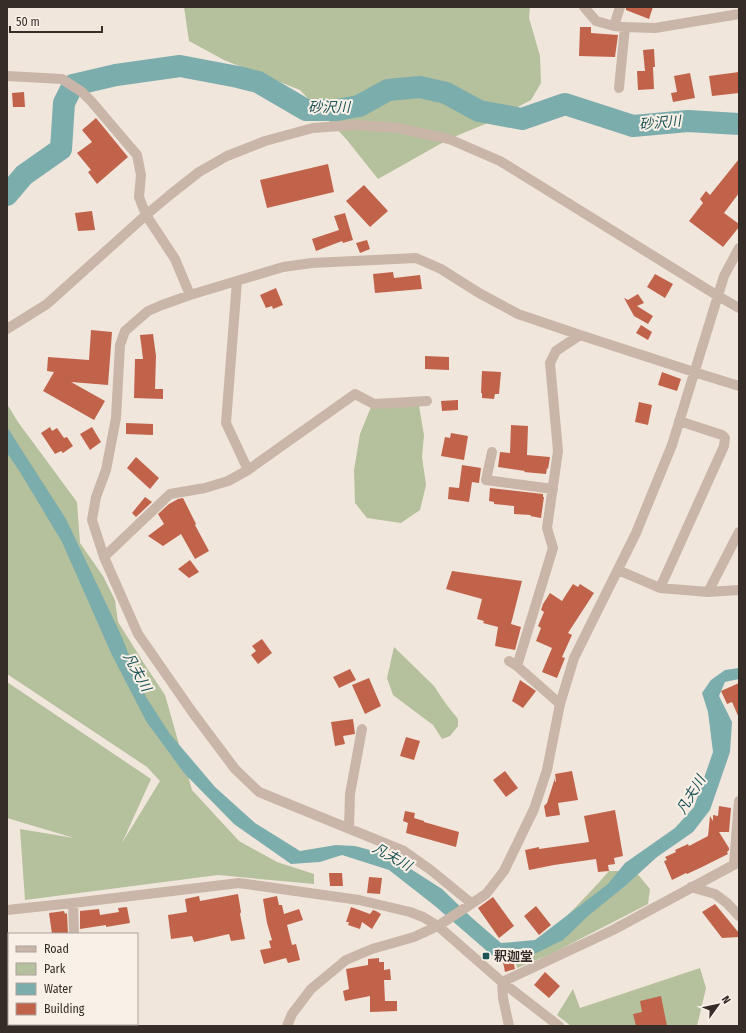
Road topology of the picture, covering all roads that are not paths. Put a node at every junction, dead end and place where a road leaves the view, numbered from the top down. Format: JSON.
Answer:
{"nodes":[{"id":1,"x":584,"y":7,"type":"edge"},
{"id":2,"x":620,"y":7,"type":"edge"},
{"id":3,"x":739,"y":14,"type":"edge"},
{"id":4,"x":614,"y":26,"type":"junction"},
{"id":5,"x":625,"y":27,"type":"junction"},
{"id":6,"x":7,"y":76,"type":"edge"},
{"id":7,"x":619,"y":88,"type":"dead end"},
{"id":8,"x":146,"y":215,"type":"junction"},
{"id":9,"x":739,"y":248,"type":"edge"},
{"id":10,"x":237,"y":281,"type":"junction"},
{"id":11,"x":190,"y":295,"type":"junction"},
{"id":12,"x":718,"y":296,"type":"junction"},
{"id":13,"x":739,"y":308,"type":"edge"},
{"id":14,"x":7,"y":329,"type":"edge"},
{"id":15,"x":580,"y":335,"type":"junction"},
{"id":16,"x":694,"y":372,"type":"junction"},
{"id":17,"x":739,"y":386,"type":"edge"},
{"id":18,"x":427,"y":401,"type":"dead end"},
{"id":19,"x":679,"y":421,"type":"junction"},
{"id":20,"x":492,"y":452,"type":"dead end"},
{"id":21,"x":248,"y":470,"type":"junction"},
{"id":22,"x":553,"y":489,"type":"junction"},
{"id":23,"x":739,"y":532,"type":"edge"},
{"id":24,"x":104,"y":557,"type":"junction"},
{"id":25,"x":618,"y":570,"type":"junction"},
{"id":26,"x":660,"y":588,"type":"junction"},
{"id":27,"x":739,"y":590,"type":"edge"},
{"id":28,"x":708,"y":592,"type":"junction"},
{"id":29,"x":560,"y":704,"type":"junction"},
{"id":30,"x":362,"y":730,"type":"dead end"},
{"id":31,"x":739,"y":801,"type":"edge"},
{"id":32,"x":350,"y":828,"type":"junction"},
{"id":33,"x":736,"y":863,"type":"edge"},
{"id":34,"x":691,"y":887,"type":"junction"},
{"id":35,"x":73,"y":903,"type":"junction"},
{"id":36,"x":471,"y":904,"type":"junction"},
{"id":37,"x":7,"y":910,"type":"edge"},
{"id":38,"x":739,"y":916,"type":"edge"},
{"id":39,"x":438,"y":926,"type":"junction"},
{"id":40,"x":74,"y":933,"type":"edge"},
{"id":41,"x":502,"y":982,"type":"junction"},
{"id":42,"x":287,"y":1026,"type":"edge"},
{"id":43,"x":508,"y":1026,"type":"edge"},
{"id":44,"x":559,"y":1026,"type":"edge"}],
"edges":[{"from":1,"to":4,"type":"street"},
{"from":2,"to":4,"type":"street"},
{"from":3,"to":5,"type":"street"},
{"from":4,"to":5,"type":"street"},
{"from":5,"to":7,"type":"street"},
{"from":6,"to":8,"type":"street"},
{"from":8,"to":11,"type":"street"},
{"from":8,"to":12,"type":"street"},
{"from":8,"to":14,"type":"street"},
{"from":9,"to":12,"type":"street"},
{"from":10,"to":11,"type":"street"},
{"from":10,"to":15,"type":"street"},
{"from":10,"to":21,"type":"street"},
{"from":11,"to":24,"type":"street"},
{"from":12,"to":13,"type":"street"},
{"from":12,"to":16,"type":"street"},
{"from":15,"to":16,"type":"street"},
{"from":15,"to":22,"type":"street"},
{"from":16,"to":17,"type":"street"},
{"from":16,"to":19,"type":"street"},
{"from":18,"to":21,"type":"street"},
{"from":19,"to":25,"type":"street"},
{"from":19,"to":26,"type":"street"},
{"from":20,"to":22,"type":"street"},
{"from":21,"to":24,"type":"street"},
{"from":22,"to":29,"type":"street"},
{"from":23,"to":28,"type":"street"},
{"from":24,"to":32,"type":"street"},
{"from":25,"to":26,"type":"street"},
{"from":25,"to":29,"type":"street"},
{"from":26,"to":28,"type":"street"},
{"from":27,"to":28,"type":"street"},
{"from":29,"to":36,"type":"street"},
{"from":30,"to":32,"type":"street"},
{"from":31,"to":33,"type":"street"},
{"from":32,"to":36,"type":"street"},
{"from":33,"to":34,"type":"street"},
{"from":34,"to":38,"type":"street"},
{"from":34,"to":41,"type":"street"},
{"from":35,"to":37,"type":"street"},
{"from":35,"to":39,"type":"street"},
{"from":35,"to":40,"type":"street"},
{"from":36,"to":39,"type":"street"},
{"from":39,"to":41,"type":"street"},
{"from":39,"to":42,"type":"street"},
{"from":41,"to":43,"type":"street"},
{"from":41,"to":44,"type":"street"}]}
